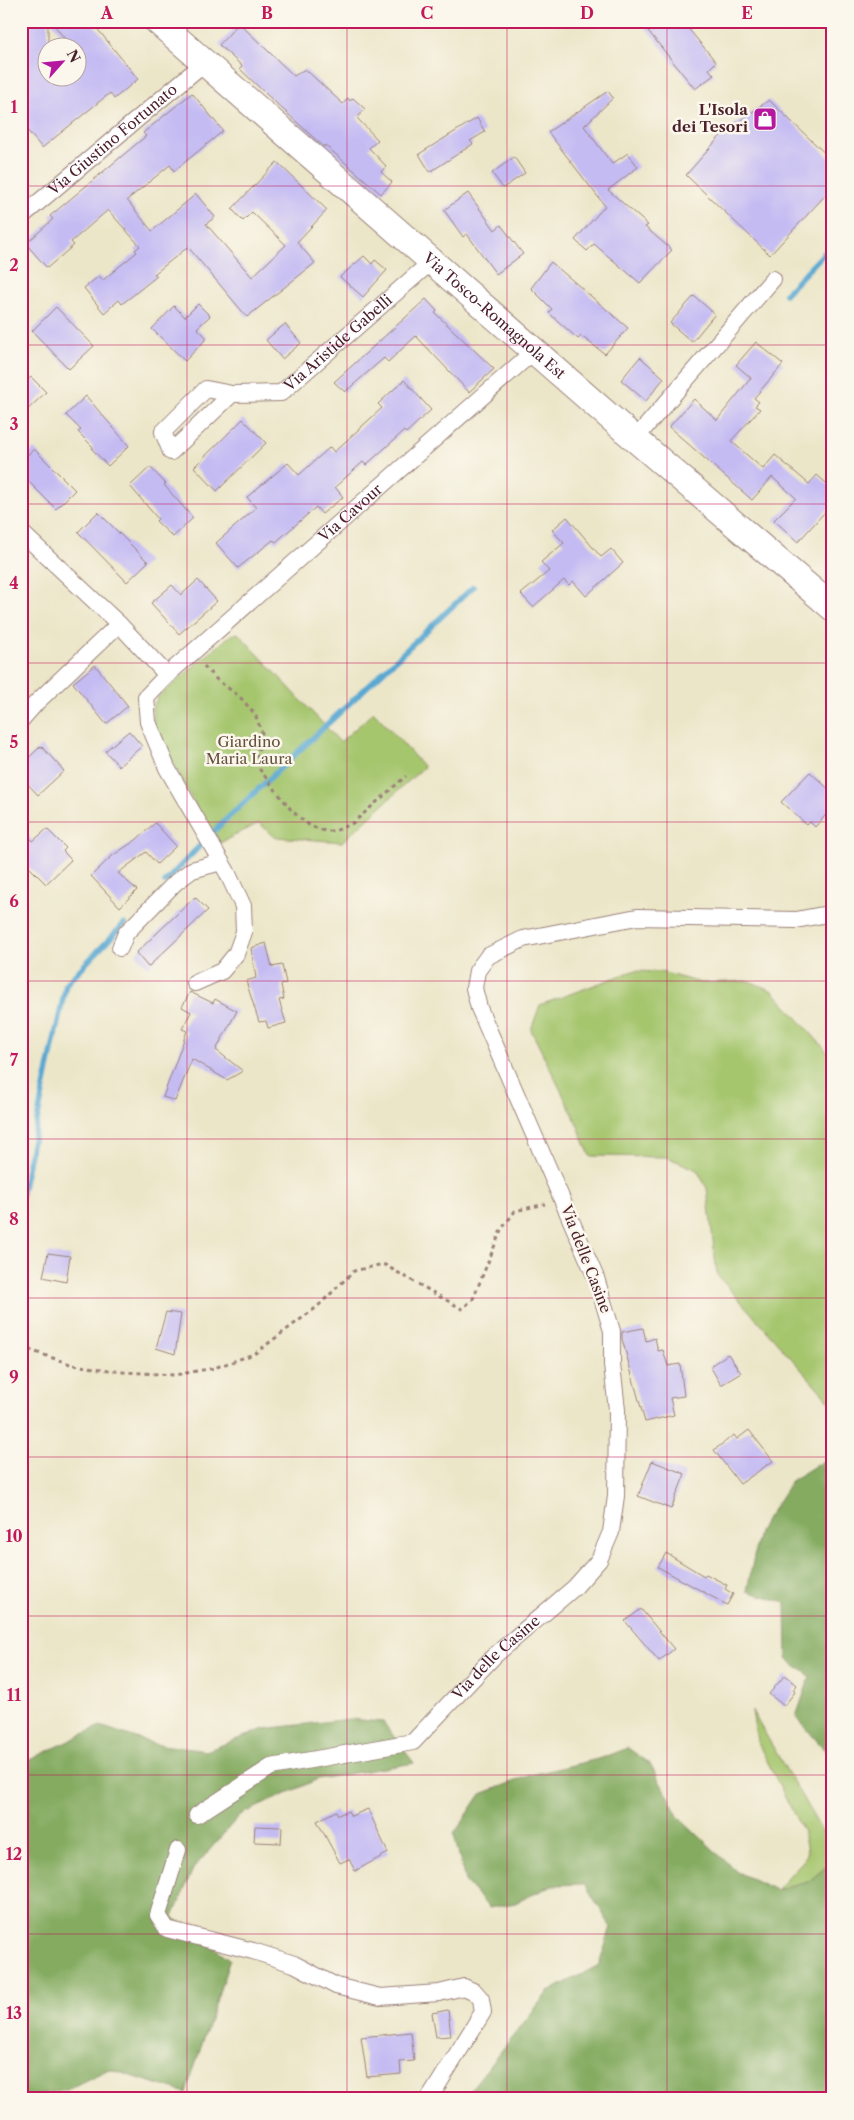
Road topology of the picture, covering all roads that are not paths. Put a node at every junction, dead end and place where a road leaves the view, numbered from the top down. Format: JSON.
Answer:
{"nodes":[{"id":1,"x":157,"y":21,"type":"edge"},
{"id":2,"x":204,"y":63,"type":"junction"},
{"id":3,"x":21,"y":217,"type":"edge"},
{"id":4,"x":431,"y":262,"type":"junction"},
{"id":5,"x":773,"y":279,"type":"dead end"},
{"id":6,"x":534,"y":351,"type":"junction"},
{"id":7,"x":232,"y":394,"type":"dead end"},
{"id":8,"x":634,"y":439,"type":"junction"},
{"id":9,"x":21,"y":532,"type":"edge"},
{"id":10,"x":833,"y":608,"type":"edge"},
{"id":11,"x":119,"y":624,"type":"junction"},
{"id":12,"x":167,"y":675,"type":"junction"},
{"id":13,"x":21,"y":720,"type":"edge"},
{"id":14,"x":222,"y":862,"type":"junction"},
{"id":15,"x":833,"y":913,"type":"edge"},
{"id":16,"x":120,"y":948,"type":"dead end"},
{"id":17,"x":195,"y":983,"type":"dead end"},
{"id":18,"x":197,"y":1815,"type":"dead end"},
{"id":19,"x":178,"y":1850,"type":"dead end"},
{"id":20,"x":429,"y":2099,"type":"edge"}],
"edges":[{"from":1,"to":2,"type":"main road","name":"Via Tosco-Romagnola Est"},
{"from":2,"to":3,"type":"street","name":"Via Giustino Fortunato"},
{"from":2,"to":4,"type":"main road","name":"Via Tosco-Romagnola Est"},
{"from":4,"to":6,"type":"main road","name":"Via Tosco-Romagnola Est"},
{"from":4,"to":7,"type":"street","name":"Via Aristide Gabelli"},
{"from":5,"to":8,"type":"street"},
{"from":6,"to":8,"type":"main road","name":"Via Tosco-Romagnola Est"},
{"from":6,"to":12,"type":"street","name":"Via Cavour"},
{"from":8,"to":10,"type":"main road","name":"Via Tosco-Romagnola Est"},
{"from":9,"to":11,"type":"street"},
{"from":11,"to":12,"type":"street"},
{"from":11,"to":13,"type":"street"},
{"from":12,"to":14,"type":"street","name":"Via Cavour"},
{"from":14,"to":16,"type":"street"},
{"from":14,"to":17,"type":"street","name":"Via Cavour"},
{"from":15,"to":18,"type":"street","name":"Via delle Casine"},
{"from":19,"to":20,"type":"street"}]}
